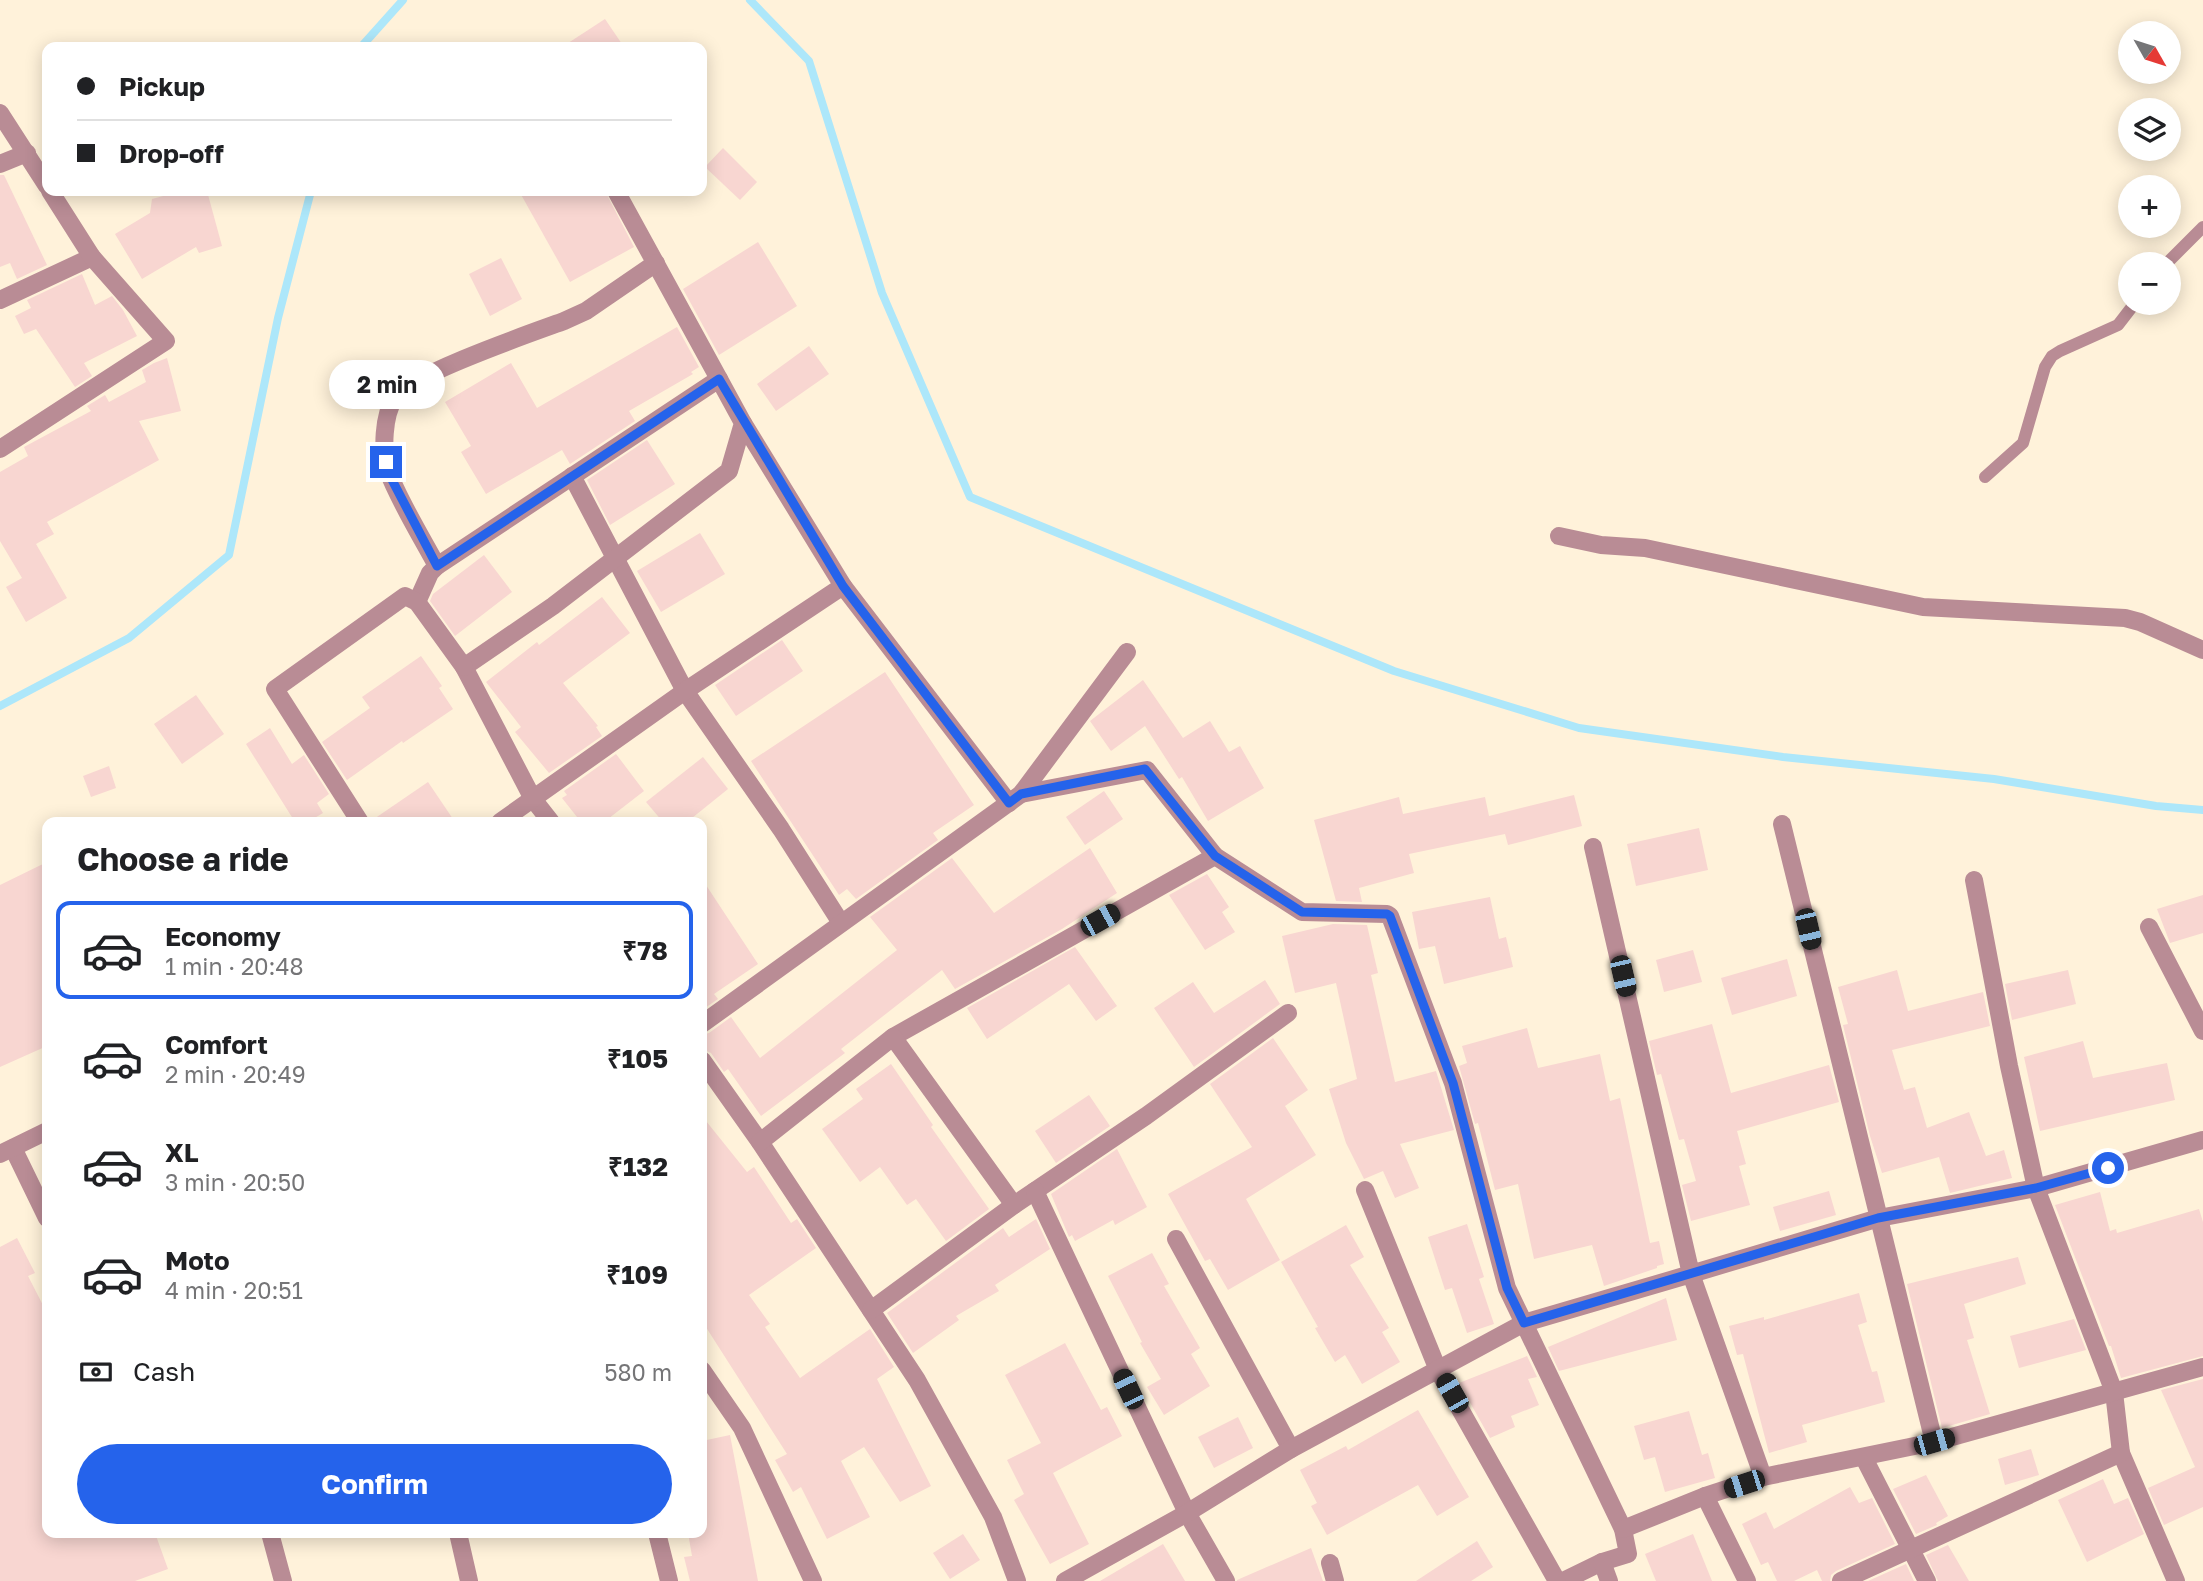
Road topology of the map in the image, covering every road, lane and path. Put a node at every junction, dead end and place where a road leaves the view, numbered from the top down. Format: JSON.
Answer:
{"nodes":[{"id":1,"x":0,"y":113,"type":"edge"},
{"id":2,"x":27,"y":153,"type":"junction"},
{"id":3,"x":0,"y":164,"type":"edge"},
{"id":4,"x":42,"y":178,"type":"edge"},
{"id":5,"x":53,"y":196,"type":"edge"},
{"id":6,"x":619,"y":196,"type":"edge"},
{"id":7,"x":2203,"y":227,"type":"edge"},
{"id":8,"x":2178,"y":252,"type":"edge"},
{"id":9,"x":92,"y":257,"type":"junction"},
{"id":10,"x":656,"y":263,"type":"junction"},
{"id":11,"x":0,"y":300,"type":"edge"},
{"id":12,"x":2126,"y":315,"type":"edge"},
{"id":13,"x":719,"y":379,"type":"junction"},
{"id":14,"x":743,"y":423,"type":"junction"},
{"id":15,"x":0,"y":449,"type":"edge"},
{"id":16,"x":572,"y":476,"type":"junction"},
{"id":17,"x":1985,"y":477,"type":"dead end"},
{"id":18,"x":1559,"y":536,"type":"dead end"},
{"id":19,"x":615,"y":559,"type":"junction"},
{"id":20,"x":437,"y":566,"type":"junction"},
{"id":21,"x":843,"y":586,"type":"junction"},
{"id":22,"x":417,"y":602,"type":"junction"},
{"id":23,"x":2203,"y":650,"type":"edge"},
{"id":24,"x":1126,"y":652,"type":"dead end"},
{"id":25,"x":464,"y":667,"type":"junction"},
{"id":26,"x":685,"y":691,"type":"junction"},
{"id":27,"x":1015,"y":798,"type":"junction"},
{"id":28,"x":533,"y":799,"type":"junction"},
{"id":29,"x":357,"y":817,"type":"edge"},
{"id":30,"x":507,"y":817,"type":"edge"},
{"id":31,"x":547,"y":817,"type":"edge"},
{"id":32,"x":1782,"y":824,"type":"dead end"},
{"id":33,"x":1593,"y":847,"type":"dead end"},
{"id":34,"x":1215,"y":856,"type":"junction"},
{"id":35,"x":1974,"y":880,"type":"dead end"},
{"id":36,"x":841,"y":923,"type":"junction"},
{"id":37,"x":2149,"y":927,"type":"dead end"},
{"id":38,"x":1287,"y":1013,"type":"dead end"},
{"id":39,"x":707,"y":1020,"type":"edge"},
{"id":40,"x":2203,"y":1031,"type":"edge"},
{"id":41,"x":893,"y":1037,"type":"junction"},
{"id":42,"x":707,"y":1067,"type":"edge"},
{"id":43,"x":42,"y":1133,"type":"edge"},
{"id":44,"x":2203,"y":1140,"type":"edge"},
{"id":45,"x":760,"y":1142,"type":"junction"},
{"id":46,"x":6,"y":1151,"type":"edge"},
{"id":47,"x":2036,"y":1188,"type":"junction"},
{"id":48,"x":1035,"y":1191,"type":"junction"},
{"id":49,"x":1364,"y":1191,"type":"dead end"},
{"id":50,"x":1014,"y":1205,"type":"junction"},
{"id":51,"x":42,"y":1210,"type":"edge"},
{"id":52,"x":1878,"y":1218,"type":"junction"},
{"id":53,"x":1176,"y":1239,"type":"dead end"},
{"id":54,"x":1691,"y":1274,"type":"junction"},
{"id":55,"x":871,"y":1310,"type":"junction"},
{"id":56,"x":1524,"y":1323,"type":"junction"},
{"id":57,"x":2203,"y":1367,"type":"edge"},
{"id":58,"x":1438,"y":1370,"type":"junction"},
{"id":59,"x":707,"y":1377,"type":"edge"},
{"id":60,"x":2114,"y":1392,"type":"junction"},
{"id":61,"x":1934,"y":1442,"type":"junction"},
{"id":62,"x":1291,"y":1450,"type":"junction"},
{"id":63,"x":2121,"y":1453,"type":"junction"},
{"id":64,"x":1864,"y":1458,"type":"junction"},
{"id":65,"x":1763,"y":1477,"type":"junction"},
{"id":66,"x":1705,"y":1496,"type":"junction"},
{"id":67,"x":1186,"y":1513,"type":"junction"},
{"id":68,"x":1623,"y":1529,"type":"junction"},
{"id":69,"x":271,"y":1538,"type":"edge"},
{"id":70,"x":459,"y":1538,"type":"edge"},
{"id":71,"x":657,"y":1538,"type":"edge"},
{"id":72,"x":1909,"y":1549,"type":"junction"},
{"id":73,"x":1602,"y":1562,"type":"junction"},
{"id":74,"x":1330,"y":1563,"type":"dead end"},
{"id":75,"x":283,"y":1581,"type":"edge"},
{"id":76,"x":469,"y":1581,"type":"edge"},
{"id":77,"x":669,"y":1581,"type":"edge"},
{"id":78,"x":813,"y":1581,"type":"edge"},
{"id":79,"x":1017,"y":1581,"type":"edge"},
{"id":80,"x":1065,"y":1581,"type":"edge"},
{"id":81,"x":1226,"y":1581,"type":"edge"},
{"id":82,"x":1335,"y":1581,"type":"edge"},
{"id":83,"x":1557,"y":1581,"type":"edge"},
{"id":84,"x":1563,"y":1581,"type":"edge"},
{"id":85,"x":1609,"y":1581,"type":"edge"},
{"id":86,"x":1747,"y":1581,"type":"edge"},
{"id":87,"x":1842,"y":1581,"type":"edge"},
{"id":88,"x":1927,"y":1581,"type":"edge"},
{"id":89,"x":2176,"y":1581,"type":"edge"}],
"edges":[{"from":1,"to":2,"type":"street"},
{"from":2,"to":3,"type":"street"},
{"from":2,"to":4,"type":"street"},
{"from":5,"to":9,"type":"street"},
{"from":6,"to":10,"type":"street"},
{"from":7,"to":8,"type":"lane"},
{"from":9,"to":11,"type":"street"},
{"from":9,"to":15,"type":"street"},
{"from":10,"to":13,"type":"street"},
{"from":10,"to":20,"type":"street"},
{"from":12,"to":17,"type":"lane"},
{"from":13,"to":14,"type":"street"},
{"from":13,"to":16,"type":"street"},
{"from":14,"to":19,"type":"street"},
{"from":14,"to":21,"type":"street"},
{"from":16,"to":19,"type":"street"},
{"from":16,"to":20,"type":"street"},
{"from":18,"to":23,"type":"street"},
{"from":19,"to":25,"type":"street"},
{"from":19,"to":26,"type":"street"},
{"from":20,"to":22,"type":"street"},
{"from":21,"to":26,"type":"street"},
{"from":21,"to":27,"type":"street"},
{"from":22,"to":25,"type":"street"},
{"from":22,"to":29,"type":"street"},
{"from":24,"to":27,"type":"street"},
{"from":25,"to":28,"type":"street"},
{"from":26,"to":28,"type":"street"},
{"from":26,"to":36,"type":"street"},
{"from":27,"to":34,"type":"street"},
{"from":27,"to":36,"type":"street"},
{"from":28,"to":30,"type":"street"},
{"from":28,"to":31,"type":"street"},
{"from":32,"to":52,"type":"street"},
{"from":33,"to":54,"type":"street"},
{"from":34,"to":41,"type":"street"},
{"from":34,"to":56,"type":"street"},
{"from":35,"to":47,"type":"street"},
{"from":36,"to":39,"type":"street"},
{"from":37,"to":40,"type":"street"},
{"from":38,"to":48,"type":"street"},
{"from":41,"to":45,"type":"street"},
{"from":41,"to":50,"type":"street"},
{"from":42,"to":45,"type":"street"},
{"from":43,"to":46,"type":"street"},
{"from":44,"to":47,"type":"street"},
{"from":45,"to":55,"type":"street"},
{"from":46,"to":51,"type":"street"},
{"from":47,"to":52,"type":"street"},
{"from":47,"to":60,"type":"street"},
{"from":48,"to":50,"type":"street"},
{"from":48,"to":67,"type":"street"},
{"from":49,"to":58,"type":"street"},
{"from":50,"to":55,"type":"street"},
{"from":52,"to":54,"type":"street"},
{"from":52,"to":61,"type":"street"},
{"from":53,"to":62,"type":"street"},
{"from":54,"to":56,"type":"street"},
{"from":54,"to":65,"type":"street"},
{"from":55,"to":79,"type":"street"},
{"from":56,"to":58,"type":"street"},
{"from":56,"to":68,"type":"street"},
{"from":57,"to":60,"type":"street"},
{"from":58,"to":62,"type":"street"},
{"from":58,"to":83,"type":"street"},
{"from":59,"to":78,"type":"street"},
{"from":60,"to":61,"type":"street"},
{"from":60,"to":63,"type":"street"},
{"from":61,"to":64,"type":"street"},
{"from":62,"to":67,"type":"street"},
{"from":63,"to":72,"type":"street"},
{"from":63,"to":89,"type":"street"},
{"from":64,"to":65,"type":"street"},
{"from":64,"to":72,"type":"street"},
{"from":65,"to":66,"type":"street"},
{"from":66,"to":68,"type":"street"},
{"from":66,"to":86,"type":"street"},
{"from":67,"to":80,"type":"street"},
{"from":67,"to":81,"type":"street"},
{"from":68,"to":73,"type":"street"},
{"from":69,"to":75,"type":"street"},
{"from":70,"to":76,"type":"street"},
{"from":71,"to":77,"type":"street"},
{"from":72,"to":87,"type":"street"},
{"from":72,"to":88,"type":"street"},
{"from":73,"to":84,"type":"street"},
{"from":73,"to":85,"type":"street"},
{"from":74,"to":82,"type":"street"}]}
